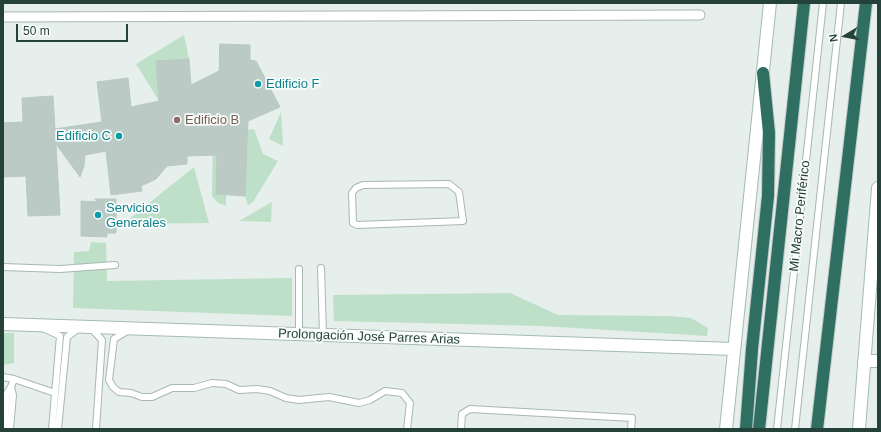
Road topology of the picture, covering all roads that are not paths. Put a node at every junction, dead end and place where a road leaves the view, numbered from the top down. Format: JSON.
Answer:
{"nodes":[{"id":1,"x":770,"y":3,"type":"edge"},
{"id":2,"x":804,"y":3,"type":"edge"},
{"id":3,"x":823,"y":3,"type":"edge"},
{"id":4,"x":841,"y":3,"type":"edge"},
{"id":5,"x":866,"y":3,"type":"edge"},
{"id":6,"x":700,"y":14,"type":"dead end"},
{"id":7,"x":3,"y":17,"type":"edge"},
{"id":8,"x":763,"y":73,"type":"junction"},
{"id":9,"x":878,"y":188,"type":"edge"},
{"id":10,"x":463,"y":222,"type":"joint"},
{"id":11,"x":115,"y":265,"type":"dead end"},
{"id":12,"x":3,"y":267,"type":"edge"},
{"id":13,"x":322,"y":268,"type":"dead end"},
{"id":14,"x":299,"y":269,"type":"dead end"},
{"id":15,"x":3,"y":324,"type":"edge"},
{"id":16,"x":38,"y":326,"type":"junction"},
{"id":17,"x":872,"y":326,"type":"edge"},
{"id":18,"x":86,"y":327,"type":"junction"},
{"id":19,"x":130,"y":329,"type":"junction"},
{"id":20,"x":299,"y":334,"type":"junction"},
{"id":21,"x":323,"y":335,"type":"junction"},
{"id":22,"x":734,"y":349,"type":"junction"},
{"id":23,"x":864,"y":361,"type":"junction"},
{"id":24,"x":878,"y":361,"type":"edge"},
{"id":25,"x":3,"y":377,"type":"edge"},
{"id":26,"x":14,"y":379,"type":"junction"},
{"id":27,"x":11,"y":387,"type":"junction"},
{"id":28,"x":55,"y":393,"type":"junction"},
{"id":29,"x":4,"y":429,"type":"edge"},
{"id":30,"x":10,"y":429,"type":"edge"},
{"id":31,"x":52,"y":429,"type":"edge"},
{"id":32,"x":58,"y":429,"type":"edge"},
{"id":33,"x":96,"y":429,"type":"edge"},
{"id":34,"x":407,"y":429,"type":"edge"},
{"id":35,"x":461,"y":429,"type":"edge"},
{"id":36,"x":631,"y":429,"type":"edge"},
{"id":37,"x":726,"y":429,"type":"edge"},
{"id":38,"x":746,"y":429,"type":"edge"},
{"id":39,"x":759,"y":429,"type":"edge"},
{"id":40,"x":777,"y":429,"type":"edge"},
{"id":41,"x":795,"y":429,"type":"edge"},
{"id":42,"x":817,"y":429,"type":"edge"},
{"id":43,"x":858,"y":429,"type":"edge"}],
"edges":[{"from":1,"to":8,"type":"main road"},
{"from":2,"to":39,"type":"highway"},
{"from":3,"to":40,"type":"lane","name":"Mi Macro Periférico"},
{"from":4,"to":41,"type":"lane","name":"Mi Macro Periférico"},
{"from":5,"to":42,"type":"highway"},
{"from":6,"to":7,"type":"street"},
{"from":8,"to":22,"type":"main road"},
{"from":8,"to":38,"type":"highway"},
{"from":9,"to":17,"type":"main road"},
{"from":10,"to":10,"type":"lane"},
{"from":11,"to":12,"type":"lane"},
{"from":13,"to":21,"type":"lane"},
{"from":14,"to":20,"type":"lane"},
{"from":15,"to":16,"type":"main road","name":"Prolongación José Parres Arias"},
{"from":16,"to":18,"type":"main road","name":"Prolongación José Parres Arias"},
{"from":16,"to":28,"type":"lane"},
{"from":17,"to":23,"type":"main road"},
{"from":18,"to":19,"type":"main road","name":"Prolongación José Parres Arias"},
{"from":18,"to":32,"type":"lane"},
{"from":18,"to":33,"type":"lane"},
{"from":19,"to":20,"type":"main road","name":"Prolongación José Parres Arias"},
{"from":19,"to":34,"type":"lane"},
{"from":20,"to":21,"type":"main road","name":"Prolongación José Parres Arias"},
{"from":21,"to":22,"type":"main road","name":"Prolongación José Parres Arias"},
{"from":22,"to":37,"type":"main road"},
{"from":23,"to":24,"type":"main road"},
{"from":23,"to":43,"type":"main road"},
{"from":25,"to":26,"type":"lane"},
{"from":26,"to":27,"type":"lane"},
{"from":26,"to":28,"type":"lane"},
{"from":27,"to":29,"type":"lane"},
{"from":27,"to":30,"type":"lane"},
{"from":28,"to":31,"type":"lane"},
{"from":35,"to":36,"type":"lane"}]}
